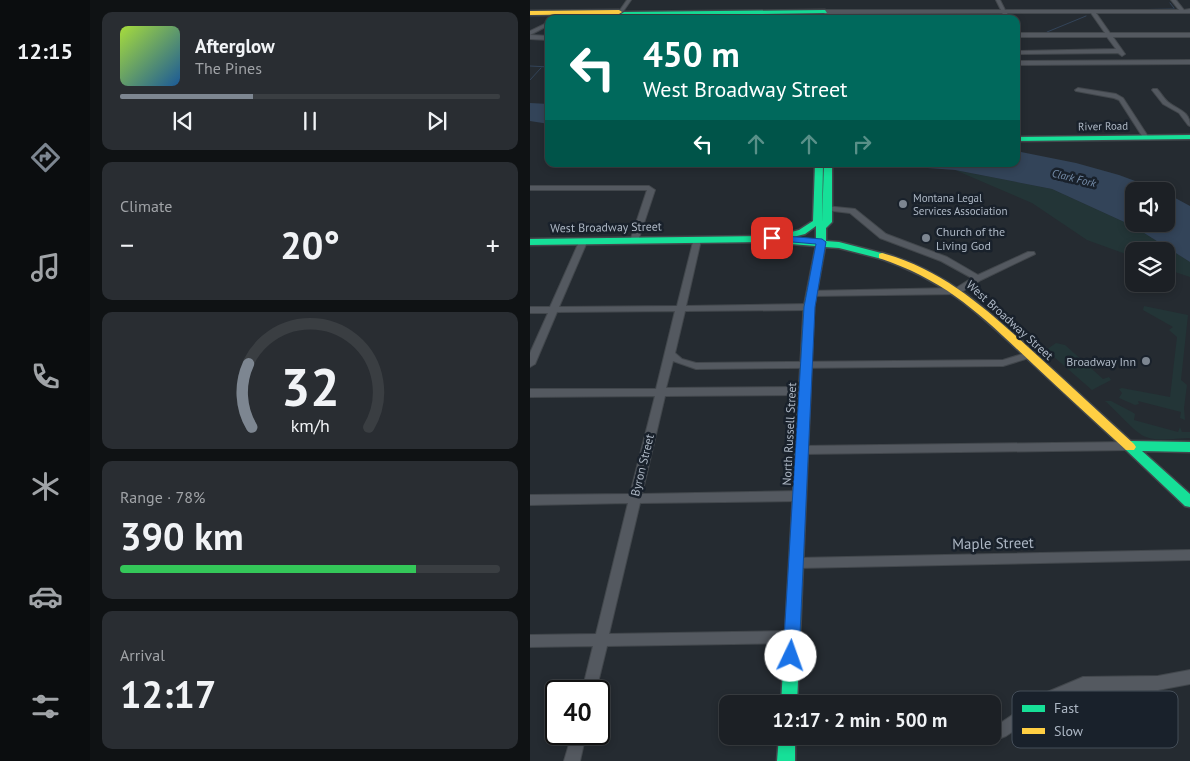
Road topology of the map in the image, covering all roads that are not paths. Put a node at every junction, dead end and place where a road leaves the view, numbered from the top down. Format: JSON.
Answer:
{"nodes":[{"id":1,"x":629,"y":0,"type":"edge"},
{"id":2,"x":826,"y":0,"type":"edge"},
{"id":3,"x":998,"y":0,"type":"edge"},
{"id":4,"x":1173,"y":0,"type":"edge"},
{"id":5,"x":1183,"y":11,"type":"junction"},
{"id":6,"x":1190,"y":11,"type":"edge"},
{"id":7,"x":1004,"y":12,"type":"junction"},
{"id":8,"x":1092,"y":12,"type":"junction"},
{"id":9,"x":530,"y":13,"type":"edge"},
{"id":10,"x":621,"y":14,"type":"edge"},
{"id":11,"x":546,"y":15,"type":"edge"},
{"id":12,"x":570,"y":15,"type":"edge"},
{"id":13,"x":676,"y":15,"type":"edge"},
{"id":14,"x":825,"y":15,"type":"edge"},
{"id":15,"x":1005,"y":15,"type":"edge"},
{"id":16,"x":545,"y":25,"type":"edge"},
{"id":17,"x":1041,"y":26,"type":"dead end"},
{"id":18,"x":530,"y":33,"type":"edge"},
{"id":19,"x":1020,"y":35,"type":"edge"},
{"id":20,"x":1046,"y":35,"type":"junction"},
{"id":21,"x":1107,"y":35,"type":"junction"},
{"id":22,"x":1190,"y":35,"type":"edge"},
{"id":23,"x":530,"y":37,"type":"edge"},
{"id":24,"x":545,"y":38,"type":"edge"},
{"id":25,"x":1120,"y":51,"type":"junction"},
{"id":26,"x":1127,"y":62,"type":"junction"},
{"id":27,"x":1190,"y":62,"type":"edge"},
{"id":28,"x":1020,"y":63,"type":"edge"},
{"id":29,"x":1026,"y":63,"type":"junction"},
{"id":30,"x":1078,"y":90,"type":"dead end"},
{"id":31,"x":1155,"y":90,"type":"dead end"},
{"id":32,"x":1190,"y":124,"type":"edge"},
{"id":33,"x":1190,"y":137,"type":"edge"},
{"id":34,"x":1146,"y":138,"type":"junction"},
{"id":35,"x":1020,"y":139,"type":"edge"},
{"id":36,"x":823,"y":167,"type":"edge"},
{"id":37,"x":530,"y":188,"type":"edge"},
{"id":38,"x":828,"y":208,"type":"junction"},
{"id":39,"x":819,"y":224,"type":"junction"},
{"id":40,"x":772,"y":238,"type":"junction"},
{"id":41,"x":697,"y":240,"type":"junction"},
{"id":42,"x":634,"y":241,"type":"junction"},
{"id":43,"x":530,"y":242,"type":"edge"},
{"id":44,"x":584,"y":242,"type":"junction"},
{"id":45,"x":822,"y":242,"type":"junction"},
{"id":46,"x":1031,"y":254,"type":"dead end"},
{"id":47,"x":978,"y":278,"type":"junction"},
{"id":48,"x":958,"y":291,"type":"junction"},
{"id":49,"x":812,"y":293,"type":"junction"},
{"id":50,"x":810,"y":307,"type":"junction"},
{"id":51,"x":681,"y":309,"type":"junction"},
{"id":52,"x":530,"y":310,"type":"edge"},
{"id":53,"x":554,"y":310,"type":"junction"},
{"id":54,"x":669,"y":354,"type":"junction"},
{"id":55,"x":1029,"y":355,"type":"junction"},
{"id":56,"x":530,"y":364,"type":"edge"},
{"id":57,"x":806,"y":364,"type":"junction"},
{"id":58,"x":659,"y":392,"type":"junction"},
{"id":59,"x":805,"y":392,"type":"junction"},
{"id":60,"x":530,"y":393,"type":"edge"},
{"id":61,"x":1130,"y":446,"type":"junction"},
{"id":62,"x":1190,"y":447,"type":"edge"},
{"id":63,"x":802,"y":450,"type":"junction"},
{"id":64,"x":800,"y":496,"type":"junction"},
{"id":65,"x":634,"y":498,"type":"junction"},
{"id":66,"x":530,"y":500,"type":"edge"},
{"id":67,"x":1190,"y":502,"type":"edge"},
{"id":68,"x":1190,"y":556,"type":"edge"},
{"id":69,"x":796,"y":563,"type":"junction"},
{"id":70,"x":792,"y":637,"type":"junction"},
{"id":71,"x":530,"y":640,"type":"edge"},
{"id":72,"x":601,"y":640,"type":"junction"},
{"id":73,"x":1190,"y":678,"type":"edge"},
{"id":74,"x":592,"y":680,"type":"edge"},
{"id":75,"x":1063,"y":691,"type":"edge"},
{"id":76,"x":789,"y":695,"type":"edge"},
{"id":77,"x":1012,"y":724,"type":"edge"},
{"id":78,"x":1001,"y":731,"type":"dead end"},
{"id":79,"x":576,"y":745,"type":"edge"},
{"id":80,"x":787,"y":745,"type":"edge"},
{"id":81,"x":572,"y":761,"type":"edge"},
{"id":82,"x":786,"y":761,"type":"edge"}],
"edges":[{"from":1,"to":10,"type":"street"},
{"from":2,"to":14,"type":"street"},
{"from":3,"to":7,"type":"street"},
{"from":4,"to":5,"type":"street"},
{"from":5,"to":6,"type":"street"},
{"from":5,"to":8,"type":"street"},
{"from":7,"to":8,"type":"street"},
{"from":7,"to":14,"type":"street"},
{"from":7,"to":15,"type":"street"},
{"from":8,"to":21,"type":"street"},
{"from":9,"to":11,"type":"street"},
{"from":10,"to":12,"type":"street"},
{"from":10,"to":13,"type":"street"},
{"from":16,"to":18,"type":"street"},
{"from":17,"to":20,"type":"street"},
{"from":19,"to":20,"type":"street"},
{"from":20,"to":21,"type":"street"},
{"from":21,"to":22,"type":"street"},
{"from":21,"to":25,"type":"street"},
{"from":23,"to":24,"type":"street"},
{"from":25,"to":26,"type":"street"},
{"from":25,"to":29,"type":"street"},
{"from":26,"to":27,"type":"street"},
{"from":26,"to":29,"type":"street"},
{"from":28,"to":29,"type":"street"},
{"from":30,"to":34,"type":"street"},
{"from":31,"to":32,"type":"street"},
{"from":33,"to":34,"type":"street","name":"River Road"},
{"from":34,"to":35,"type":"street","name":"River Road"},
{"from":36,"to":38,"type":"street","name":"North Russell Street"},
{"from":36,"to":39,"type":"street","name":"North Russell Street"},
{"from":37,"to":42,"type":"street"},
{"from":38,"to":39,"type":"street","name":"North Russell Street"},
{"from":38,"to":47,"type":"street"},
{"from":39,"to":40,"type":"street"},
{"from":39,"to":45,"type":"street","name":"North Russell Street"},
{"from":40,"to":41,"type":"street","name":"West Broadway Street"},
{"from":40,"to":45,"type":"street","name":"West Broadway Street"},
{"from":41,"to":42,"type":"street","name":"West Broadway Street"},
{"from":41,"to":51,"type":"street","name":"Byron Street"},
{"from":42,"to":44,"type":"street","name":"West Broadway Street"},
{"from":43,"to":44,"type":"street","name":"West Broadway Street"},
{"from":44,"to":53,"type":"street"},
{"from":45,"to":48,"type":"street","name":"West Broadway Street"},
{"from":45,"to":49,"type":"street","name":"North Russell Street"},
{"from":46,"to":47,"type":"street"},
{"from":47,"to":48,"type":"street"},
{"from":48,"to":49,"type":"street"},
{"from":48,"to":55,"type":"street","name":"West Broadway Street"},
{"from":49,"to":50,"type":"street","name":"North Russell Street"},
{"from":50,"to":51,"type":"street"},
{"from":50,"to":57,"type":"street","name":"North Russell Street"},
{"from":51,"to":53,"type":"street"},
{"from":51,"to":54,"type":"street","name":"Byron Street"},
{"from":52,"to":53,"type":"street"},
{"from":53,"to":56,"type":"street"},
{"from":54,"to":57,"type":"street"},
{"from":54,"to":58,"type":"street","name":"Byron Street"},
{"from":55,"to":57,"type":"street"},
{"from":55,"to":61,"type":"street","name":"West Broadway Street"},
{"from":57,"to":59,"type":"street","name":"North Russell Street"},
{"from":58,"to":59,"type":"street"},
{"from":58,"to":60,"type":"street"},
{"from":58,"to":65,"type":"street","name":"Byron Street"},
{"from":59,"to":63,"type":"street","name":"North Russell Street"},
{"from":61,"to":62,"type":"street"},
{"from":61,"to":63,"type":"street"},
{"from":61,"to":67,"type":"street","name":"West Broadway Street"},
{"from":63,"to":64,"type":"street","name":"North Russell Street"},
{"from":64,"to":65,"type":"street"},
{"from":64,"to":69,"type":"street","name":"North Russell Street"},
{"from":65,"to":66,"type":"street"},
{"from":65,"to":72,"type":"street","name":"Byron Street"},
{"from":68,"to":69,"type":"street","name":"Maple Street"},
{"from":69,"to":70,"type":"street","name":"North Russell Street"},
{"from":70,"to":72,"type":"street"},
{"from":70,"to":76,"type":"street","name":"North Russell Street"},
{"from":71,"to":72,"type":"street"},
{"from":72,"to":74,"type":"street","name":"Byron Street"},
{"from":73,"to":75,"type":"street"},
{"from":77,"to":78,"type":"street"},
{"from":79,"to":81,"type":"street"},
{"from":80,"to":82,"type":"street"}]}
